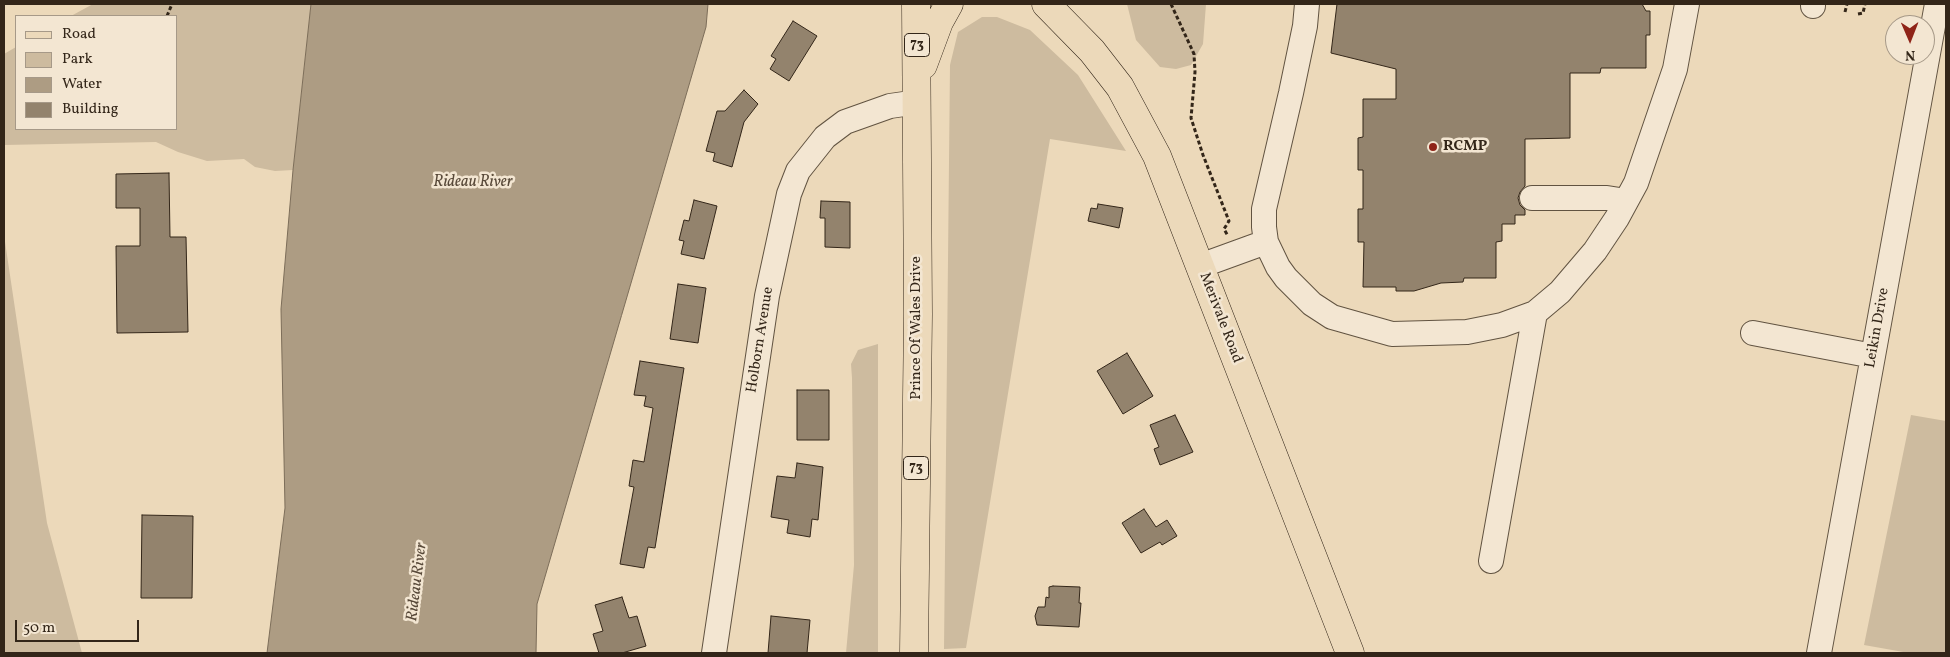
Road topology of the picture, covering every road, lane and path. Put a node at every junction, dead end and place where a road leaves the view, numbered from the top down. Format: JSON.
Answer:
{"nodes":[{"id":1,"x":916,"y":4,"type":"edge"},
{"id":2,"x":949,"y":4,"type":"edge"},
{"id":3,"x":1171,"y":4,"type":"edge"},
{"id":4,"x":1306,"y":4,"type":"edge"},
{"id":5,"x":1688,"y":4,"type":"edge"},
{"id":6,"x":1847,"y":4,"type":"edge"},
{"id":7,"x":1865,"y":4,"type":"edge"},
{"id":8,"x":1937,"y":4,"type":"edge"},
{"id":9,"x":1049,"y":6,"type":"edge"},
{"id":10,"x":1845,"y":12,"type":"dead end"},
{"id":11,"x":1858,"y":14,"type":"dead end"},
{"id":12,"x":918,"y":94,"type":"junction"},
{"id":13,"x":1532,"y":198,"type":"dead end"},
{"id":14,"x":1626,"y":200,"type":"junction"},
{"id":15,"x":1266,"y":242,"type":"junction"},
{"id":16,"x":1234,"y":253,"type":"junction"},
{"id":17,"x":1200,"y":266,"type":"junction"},
{"id":18,"x":1535,"y":313,"type":"junction"},
{"id":19,"x":1752,"y":333,"type":"dead end"},
{"id":20,"x":1872,"y":356,"type":"junction"},
{"id":21,"x":1491,"y":561,"type":"dead end"},
{"id":22,"x":714,"y":653,"type":"edge"},
{"id":23,"x":914,"y":653,"type":"edge"},
{"id":24,"x":1350,"y":653,"type":"edge"},
{"id":25,"x":1820,"y":653,"type":"edge"}],
"edges":[{"from":1,"to":12,"type":"main road","name":"Prince Of Wales Drive","number":"73"},
{"from":2,"to":12,"type":"main road"},
{"from":3,"to":16,"type":"path"},
{"from":4,"to":15,"type":"street"},
{"from":5,"to":14,"type":"street"},
{"from":6,"to":10,"type":"path"},
{"from":7,"to":11,"type":"path"},
{"from":8,"to":20,"type":"street","name":"Leikin Drive"},
{"from":9,"to":17,"type":"main road","name":"Merivale Road"},
{"from":12,"to":22,"type":"street","name":"Holborn Avenue"},
{"from":12,"to":23,"type":"main road","name":"Prince Of Wales Drive","number":"73"},
{"from":13,"to":14,"type":"street"},
{"from":14,"to":18,"type":"street"},
{"from":15,"to":16,"type":"street"},
{"from":15,"to":18,"type":"street"},
{"from":16,"to":17,"type":"street"},
{"from":17,"to":24,"type":"main road","name":"Merivale Road"},
{"from":18,"to":21,"type":"street"},
{"from":19,"to":20,"type":"street"},
{"from":20,"to":25,"type":"street","name":"Leikin Drive"}]}
